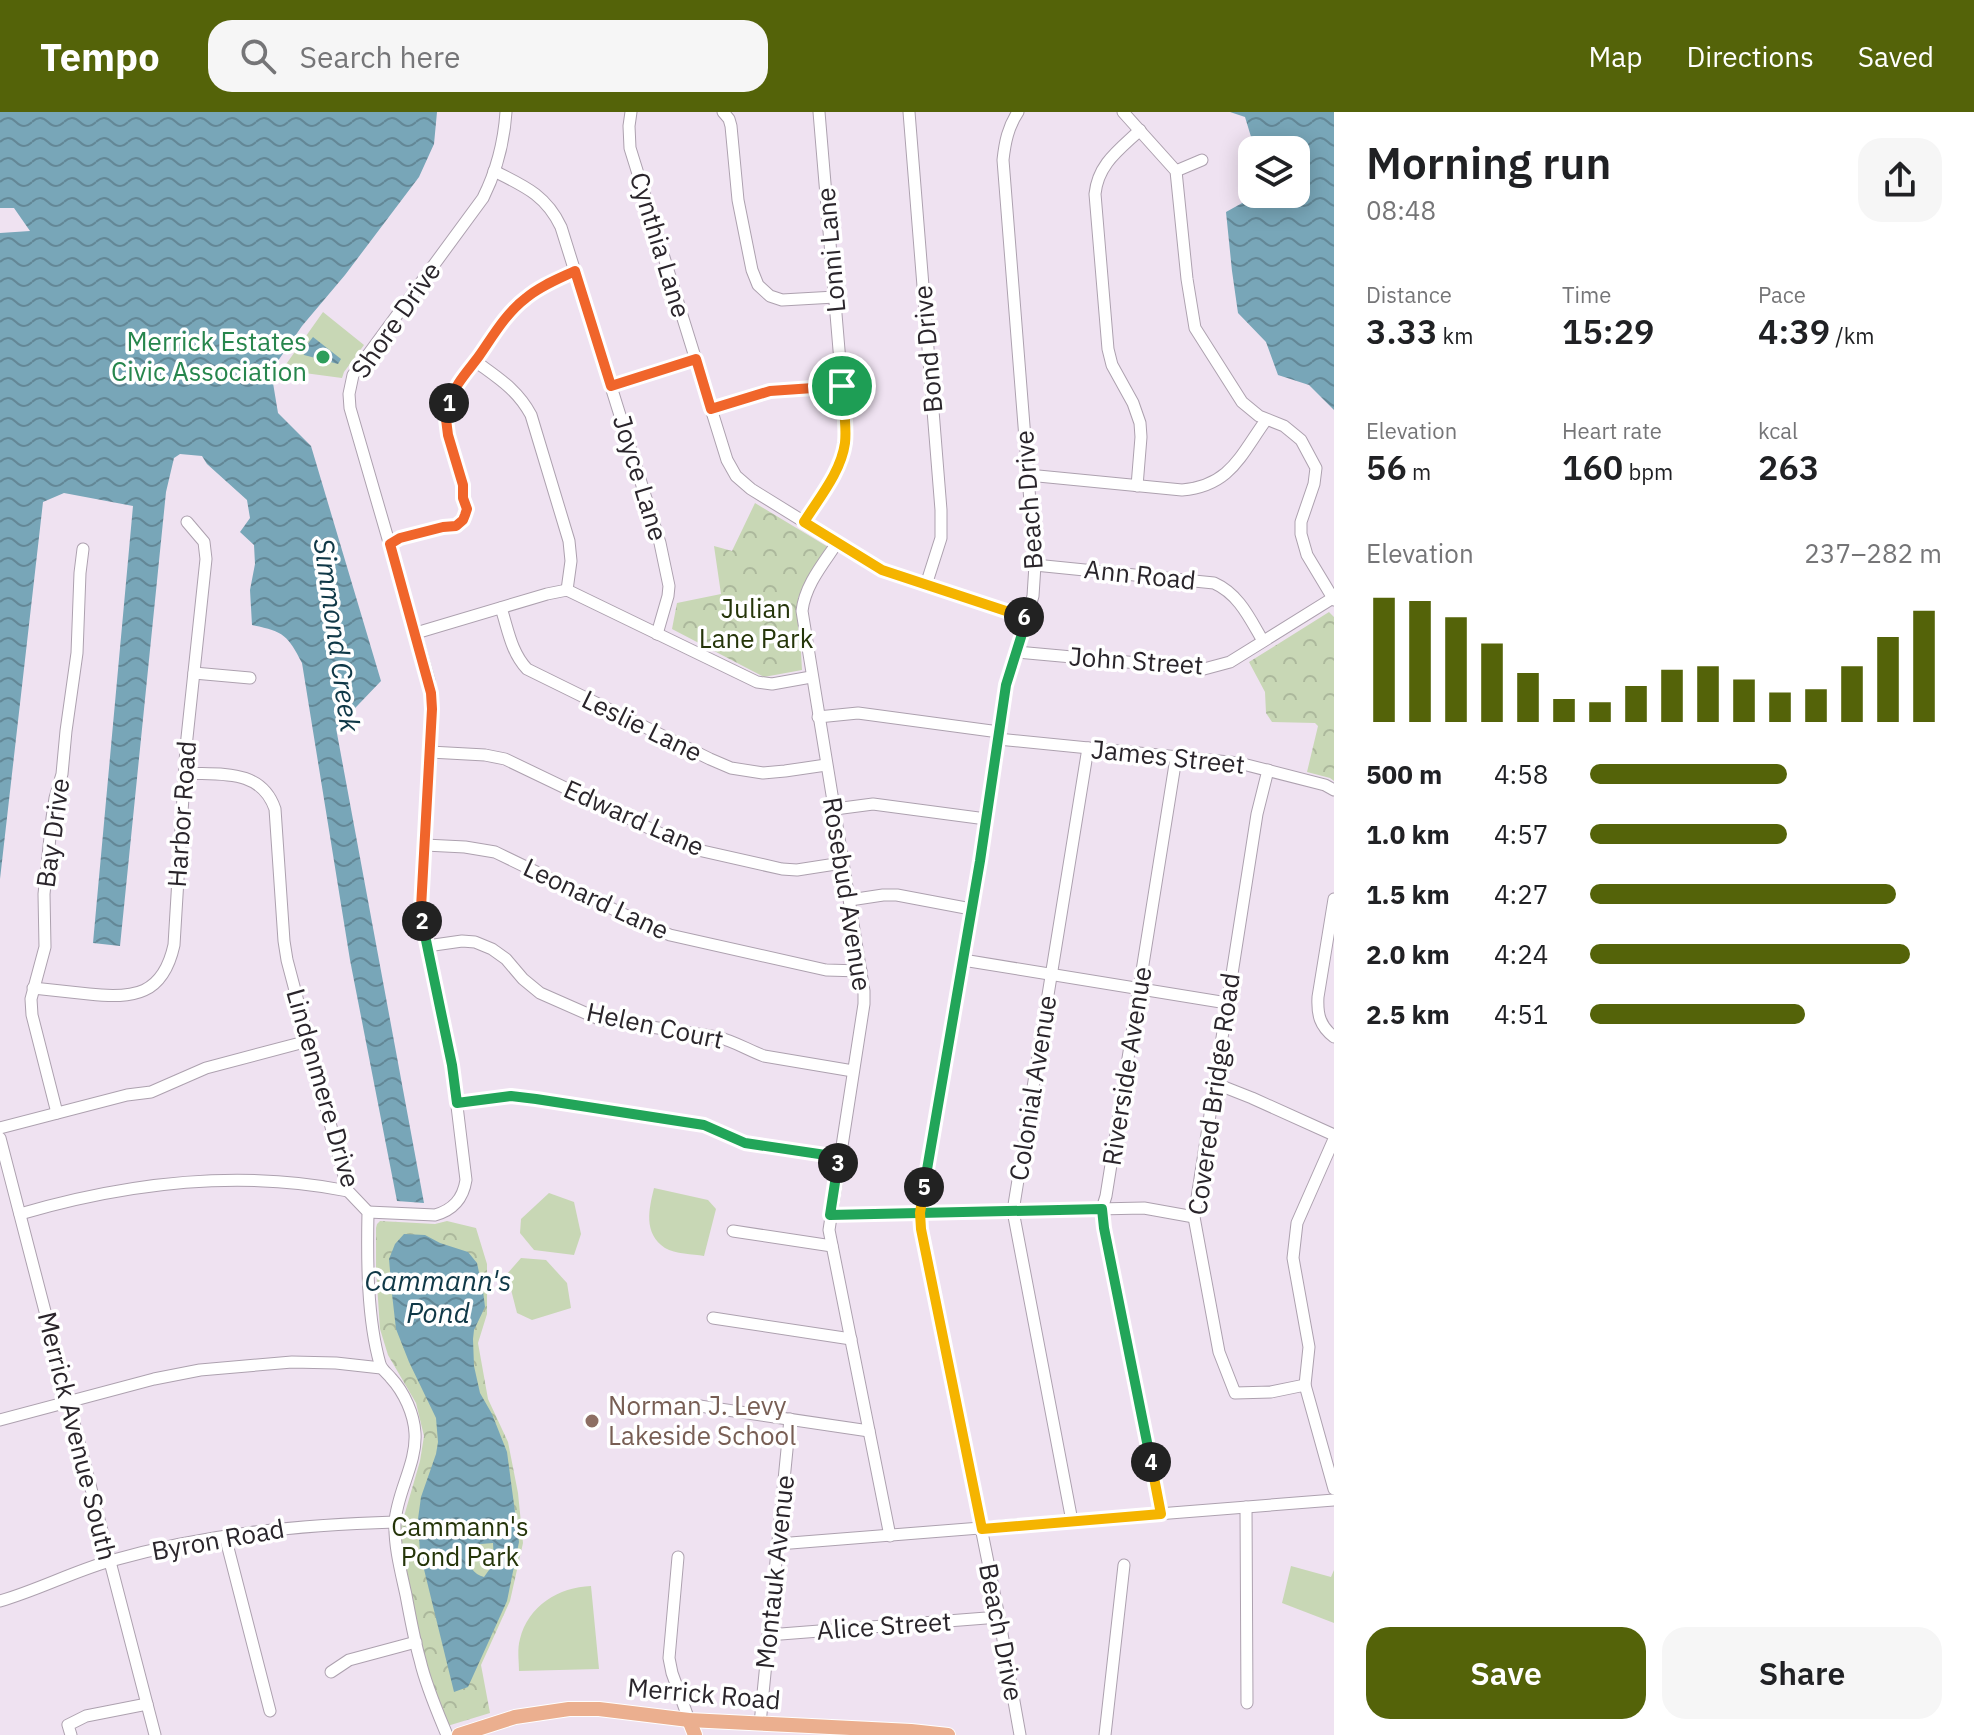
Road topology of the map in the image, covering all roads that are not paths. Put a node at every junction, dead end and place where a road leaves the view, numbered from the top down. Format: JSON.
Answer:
{"nodes":[{"id":1,"x":506,"y":112,"type":"edge"},
{"id":2,"x":631,"y":112,"type":"edge"},
{"id":3,"x":723,"y":112,"type":"edge"},
{"id":4,"x":819,"y":112,"type":"edge"},
{"id":5,"x":909,"y":112,"type":"edge"},
{"id":6,"x":1018,"y":112,"type":"edge"},
{"id":7,"x":1123,"y":112,"type":"edge"},
{"id":8,"x":1140,"y":130,"type":"junction"},
{"id":9,"x":1202,"y":160,"type":"dead end"},
{"id":10,"x":494,"y":171,"type":"junction"},
{"id":11,"x":1176,"y":171,"type":"junction"},
{"id":12,"x":575,"y":271,"type":"junction"},
{"id":13,"x":835,"y":297,"type":"junction"},
{"id":14,"x":696,"y":359,"type":"junction"},
{"id":15,"x":475,"y":361,"type":"junction"},
{"id":16,"x":611,"y":386,"type":"junction"},
{"id":17,"x":842,"y":386,"type":"junction"},
{"id":18,"x":711,"y":409,"type":"junction"},
{"id":19,"x":1266,"y":420,"type":"junction"},
{"id":20,"x":1028,"y":475,"type":"junction"},
{"id":21,"x":1137,"y":486,"type":"junction"},
{"id":22,"x":187,"y":522,"type":"dead end"},
{"id":23,"x":804,"y":522,"type":"junction"},
{"id":24,"x":837,"y":543,"type":"junction"},
{"id":25,"x":390,"y":544,"type":"junction"},
{"id":26,"x":83,"y":549,"type":"dead end"},
{"id":27,"x":1035,"y":565,"type":"junction"},
{"id":28,"x":926,"y":585,"type":"junction"},
{"id":29,"x":567,"y":590,"type":"junction"},
{"id":30,"x":1334,"y":599,"type":"edge"},
{"id":31,"x":501,"y":608,"type":"junction"},
{"id":32,"x":1027,"y":618,"type":"junction"},
{"id":33,"x":416,"y":633,"type":"junction"},
{"id":34,"x":657,"y":634,"type":"junction"},
{"id":35,"x":1263,"y":641,"type":"junction"},
{"id":36,"x":1017,"y":652,"type":"junction"},
{"id":37,"x":194,"y":673,"type":"junction"},
{"id":38,"x":811,"y":677,"type":"junction"},
{"id":39,"x":250,"y":678,"type":"dead end"},
{"id":40,"x":818,"y":717,"type":"junction"},
{"id":41,"x":998,"y":736,"type":"junction"},
{"id":42,"x":1088,"y":748,"type":"junction"},
{"id":43,"x":430,"y":752,"type":"junction"},
{"id":44,"x":1176,"y":758,"type":"junction"},
{"id":45,"x":826,"y":765,"type":"junction"},
{"id":46,"x":1268,"y":770,"type":"junction"},
{"id":47,"x":185,"y":773,"type":"junction"},
{"id":48,"x":1334,"y":790,"type":"edge"},
{"id":49,"x":835,"y":809,"type":"junction"},
{"id":50,"x":986,"y":819,"type":"junction"},
{"id":51,"x":425,"y":845,"type":"junction"},
{"id":52,"x":842,"y":863,"type":"junction"},
{"id":53,"x":1334,"y":899,"type":"edge"},
{"id":54,"x":850,"y":900,"type":"junction"},
{"id":55,"x":971,"y":909,"type":"junction"},
{"id":56,"x":427,"y":946,"type":"junction"},
{"id":57,"x":963,"y":960,"type":"junction"},
{"id":58,"x":861,"y":971,"type":"junction"},
{"id":59,"x":1051,"y":974,"type":"junction"},
{"id":60,"x":33,"y":988,"type":"junction"},
{"id":61,"x":1139,"y":988,"type":"junction"},
{"id":62,"x":1227,"y":1003,"type":"junction"},
{"id":63,"x":1334,"y":1037,"type":"edge"},
{"id":64,"x":308,"y":1041,"type":"junction"},
{"id":65,"x":853,"y":1071,"type":"junction"},
{"id":66,"x":1214,"y":1083,"type":"junction"},
{"id":67,"x":457,"y":1103,"type":"junction"},
{"id":68,"x":57,"y":1113,"type":"junction"},
{"id":69,"x":0,"y":1128,"type":"edge"},
{"id":70,"x":1334,"y":1137,"type":"edge"},
{"id":71,"x":0,"y":1138,"type":"edge"},
{"id":72,"x":839,"y":1157,"type":"junction"},
{"id":73,"x":348,"y":1191,"type":"junction"},
{"id":74,"x":1102,"y":1209,"type":"junction"},
{"id":75,"x":1013,"y":1211,"type":"junction"},
{"id":76,"x":368,"y":1212,"type":"junction"},
{"id":77,"x":920,"y":1213,"type":"junction"},
{"id":78,"x":20,"y":1214,"type":"junction"},
{"id":79,"x":830,"y":1215,"type":"junction"},
{"id":80,"x":1194,"y":1217,"type":"junction"},
{"id":81,"x":733,"y":1231,"type":"dead end"},
{"id":82,"x":832,"y":1246,"type":"junction"},
{"id":83,"x":713,"y":1318,"type":"dead end"},
{"id":84,"x":851,"y":1339,"type":"junction"},
{"id":85,"x":381,"y":1368,"type":"junction"},
{"id":86,"x":1305,"y":1385,"type":"junction"},
{"id":87,"x":69,"y":1402,"type":"junction"},
{"id":88,"x":693,"y":1405,"type":"dead end"},
{"id":89,"x":790,"y":1419,"type":"junction"},
{"id":90,"x":0,"y":1420,"type":"edge"},
{"id":91,"x":869,"y":1431,"type":"junction"},
{"id":92,"x":1334,"y":1489,"type":"edge"},
{"id":93,"x":1334,"y":1500,"type":"edge"},
{"id":94,"x":1246,"y":1507,"type":"junction"},
{"id":95,"x":1161,"y":1514,"type":"junction"},
{"id":96,"x":1072,"y":1521,"type":"junction"},
{"id":97,"x":395,"y":1522,"type":"junction"},
{"id":98,"x":982,"y":1529,"type":"junction"},
{"id":99,"x":225,"y":1536,"type":"junction"},
{"id":100,"x":890,"y":1536,"type":"junction"},
{"id":101,"x":778,"y":1544,"type":"junction"},
{"id":102,"x":678,"y":1557,"type":"dead end"},
{"id":103,"x":110,"y":1561,"type":"junction"},
{"id":104,"x":1124,"y":1565,"type":"dead end"},
{"id":105,"x":0,"y":1601,"type":"edge"},
{"id":106,"x":999,"y":1617,"type":"junction"},
{"id":107,"x":768,"y":1635,"type":"junction"},
{"id":108,"x":416,"y":1642,"type":"junction"},
{"id":109,"x":331,"y":1672,"type":"dead end"},
{"id":110,"x":1247,"y":1703,"type":"dead end"},
{"id":111,"x":147,"y":1704,"type":"junction"},
{"id":112,"x":270,"y":1711,"type":"dead end"},
{"id":113,"x":689,"y":1720,"type":"junction"},
{"id":114,"x":760,"y":1724,"type":"junction"},
{"id":115,"x":71,"y":1735,"type":"edge"},
{"id":116,"x":155,"y":1735,"type":"edge"},
{"id":117,"x":447,"y":1735,"type":"edge"},
{"id":118,"x":459,"y":1735,"type":"edge"},
{"id":119,"x":695,"y":1735,"type":"edge"},
{"id":120,"x":948,"y":1735,"type":"edge"},
{"id":121,"x":1020,"y":1735,"type":"edge"},
{"id":122,"x":1105,"y":1735,"type":"edge"}],
"edges":[{"from":1,"to":10,"type":"street","name":"Shore Drive"},
{"from":2,"to":14,"type":"street","name":"Cynthia Lane"},
{"from":3,"to":13,"type":"street"},
{"from":4,"to":13,"type":"street","name":"Lonni Lane"},
{"from":5,"to":28,"type":"street","name":"Bond Drive"},
{"from":6,"to":20,"type":"street","name":"Beach Drive"},
{"from":7,"to":8,"type":"street"},
{"from":8,"to":11,"type":"street"},
{"from":8,"to":21,"type":"street"},
{"from":9,"to":11,"type":"street"},
{"from":10,"to":12,"type":"street","name":"Joyce Lane"},
{"from":10,"to":25,"type":"street","name":"Shore Drive"},
{"from":11,"to":19,"type":"street"},
{"from":12,"to":15,"type":"street"},
{"from":12,"to":16,"type":"street","name":"Joyce Lane"},
{"from":13,"to":17,"type":"street","name":"Lonni Lane"},
{"from":14,"to":16,"type":"street"},
{"from":14,"to":18,"type":"street","name":"Cynthia Lane"},
{"from":15,"to":25,"type":"street"},
{"from":15,"to":29,"type":"street"},
{"from":16,"to":34,"type":"street","name":"Joyce Lane"},
{"from":17,"to":18,"type":"street"},
{"from":17,"to":23,"type":"street","name":"Lonni Lane"},
{"from":18,"to":23,"type":"street","name":"Cynthia Lane"},
{"from":19,"to":21,"type":"street"},
{"from":19,"to":30,"type":"street"},
{"from":20,"to":21,"type":"street"},
{"from":20,"to":27,"type":"street","name":"Beach Drive"},
{"from":22,"to":37,"type":"street","name":"Harbor Road"},
{"from":23,"to":24,"type":"street","name":"Cynthia Lane"},
{"from":24,"to":28,"type":"street","name":"Cynthia Lane"},
{"from":24,"to":38,"type":"street","name":"Rosebud Avenue"},
{"from":25,"to":33,"type":"street","name":"Shore Drive"},
{"from":26,"to":60,"type":"street","name":"Bay Drive"},
{"from":27,"to":32,"type":"street","name":"Beach Drive"},
{"from":27,"to":35,"type":"street","name":"Ann Road"},
{"from":28,"to":32,"type":"street","name":"Cynthia Lane"},
{"from":29,"to":31,"type":"street"},
{"from":29,"to":34,"type":"street"},
{"from":30,"to":35,"type":"street","name":"John Street"},
{"from":31,"to":33,"type":"street"},
{"from":31,"to":45,"type":"street","name":"Leslie Lane"},
{"from":32,"to":36,"type":"street","name":"Beach Drive"},
{"from":33,"to":43,"type":"street","name":"Shore Drive"},
{"from":34,"to":38,"type":"street"},
{"from":35,"to":36,"type":"street","name":"John Street"},
{"from":36,"to":41,"type":"street","name":"Beach Drive"},
{"from":37,"to":39,"type":"street"},
{"from":37,"to":47,"type":"street","name":"Harbor Road"},
{"from":38,"to":40,"type":"street","name":"Rosebud Avenue"},
{"from":40,"to":41,"type":"street","name":"James Street"},
{"from":40,"to":45,"type":"street","name":"Rosebud Avenue"},
{"from":41,"to":42,"type":"street","name":"James Street"},
{"from":41,"to":50,"type":"street","name":"Beach Drive"},
{"from":42,"to":44,"type":"street","name":"James Street"},
{"from":42,"to":59,"type":"street","name":"Colonial Avenue"},
{"from":43,"to":51,"type":"street","name":"Shore Drive"},
{"from":43,"to":52,"type":"street","name":"Edward Lane"},
{"from":44,"to":46,"type":"street","name":"James Street"},
{"from":44,"to":61,"type":"street","name":"Riverside Avenue"},
{"from":45,"to":49,"type":"street","name":"Rosebud Avenue"},
{"from":46,"to":48,"type":"street","name":"James Street"},
{"from":46,"to":62,"type":"street","name":"Covered Bridge Road"},
{"from":47,"to":60,"type":"street","name":"Harbor Road"},
{"from":47,"to":64,"type":"street","name":"Lindenmere Drive"},
{"from":49,"to":50,"type":"street"},
{"from":49,"to":52,"type":"street","name":"Rosebud Avenue"},
{"from":50,"to":55,"type":"street","name":"Beach Drive"},
{"from":51,"to":56,"type":"street","name":"Shore Drive"},
{"from":51,"to":58,"type":"street","name":"Leonard Lane"},
{"from":52,"to":54,"type":"street","name":"Rosebud Avenue"},
{"from":53,"to":63,"type":"street"},
{"from":54,"to":55,"type":"street"},
{"from":54,"to":58,"type":"street","name":"Rosebud Avenue"},
{"from":55,"to":57,"type":"street","name":"Beach Drive"},
{"from":56,"to":65,"type":"street","name":"Helen Court"},
{"from":56,"to":67,"type":"street","name":"Shore Drive"},
{"from":57,"to":59,"type":"street"},
{"from":57,"to":77,"type":"street","name":"Beach Drive"},
{"from":58,"to":65,"type":"street","name":"Rosebud Avenue"},
{"from":59,"to":61,"type":"street"},
{"from":59,"to":75,"type":"street","name":"Colonial Avenue"},
{"from":60,"to":68,"type":"street","name":"Bay Drive"},
{"from":61,"to":62,"type":"street"},
{"from":61,"to":74,"type":"street","name":"Riverside Avenue"},
{"from":62,"to":66,"type":"street","name":"Covered Bridge Road"},
{"from":64,"to":68,"type":"street"},
{"from":64,"to":73,"type":"street","name":"Lindenmere Drive"},
{"from":65,"to":72,"type":"street","name":"Rosebud Avenue"},
{"from":66,"to":70,"type":"street"},
{"from":66,"to":80,"type":"street","name":"Covered Bridge Road"},
{"from":67,"to":72,"type":"street"},
{"from":67,"to":76,"type":"street","name":"Shore Drive"},
{"from":68,"to":69,"type":"street"},
{"from":70,"to":86,"type":"street"},
{"from":71,"to":78,"type":"street","name":"Merrick Avenue South"},
{"from":72,"to":79,"type":"street","name":"Rosebud Avenue"},
{"from":73,"to":76,"type":"street","name":"Lindenmere Drive"},
{"from":73,"to":78,"type":"street"},
{"from":74,"to":75,"type":"street"},
{"from":74,"to":80,"type":"street"},
{"from":74,"to":95,"type":"street","name":"Riverside Avenue"},
{"from":75,"to":77,"type":"street"},
{"from":75,"to":96,"type":"street","name":"Colonial Avenue"},
{"from":76,"to":85,"type":"street","name":"Lindenmere Drive"},
{"from":77,"to":79,"type":"street"},
{"from":77,"to":98,"type":"street","name":"Beach Drive"},
{"from":78,"to":87,"type":"street","name":"Merrick Avenue South"},
{"from":79,"to":82,"type":"street","name":"Rosebud Avenue"},
{"from":80,"to":86,"type":"street","name":"Covered Bridge Road"},
{"from":81,"to":82,"type":"street"},
{"from":82,"to":84,"type":"street","name":"Rosebud Avenue"},
{"from":83,"to":84,"type":"street"},
{"from":84,"to":91,"type":"street","name":"Rosebud Avenue"},
{"from":85,"to":87,"type":"street"},
{"from":85,"to":97,"type":"street","name":"Lindenmere Drive"},
{"from":86,"to":92,"type":"street"},
{"from":87,"to":90,"type":"street"},
{"from":87,"to":103,"type":"street","name":"Merrick Avenue South"},
{"from":88,"to":89,"type":"street"},
{"from":89,"to":91,"type":"street"},
{"from":89,"to":101,"type":"street","name":"Montauk Avenue"},
{"from":91,"to":100,"type":"street","name":"Rosebud Avenue"},
{"from":93,"to":94,"type":"street"},
{"from":94,"to":95,"type":"street"},
{"from":94,"to":110,"type":"street"},
{"from":95,"to":96,"type":"street"},
{"from":96,"to":98,"type":"street"},
{"from":97,"to":99,"type":"street","name":"Byron Road"},
{"from":97,"to":108,"type":"street","name":"Lindenmere Drive"},
{"from":98,"to":100,"type":"street"},
{"from":98,"to":106,"type":"street","name":"Beach Drive"},
{"from":99,"to":103,"type":"street","name":"Byron Road"},
{"from":99,"to":112,"type":"street"},
{"from":100,"to":101,"type":"street"},
{"from":101,"to":107,"type":"street","name":"Montauk Avenue"},
{"from":102,"to":113,"type":"street"},
{"from":103,"to":105,"type":"street","name":"Byron Road"},
{"from":103,"to":111,"type":"street","name":"Merrick Avenue South"},
{"from":104,"to":122,"type":"street"},
{"from":106,"to":107,"type":"street","name":"Alice Street"},
{"from":106,"to":121,"type":"street","name":"Beach Drive"},
{"from":107,"to":114,"type":"street","name":"Montauk Avenue"},
{"from":108,"to":109,"type":"street"},
{"from":108,"to":117,"type":"street","name":"Lindenmere Drive"},
{"from":111,"to":115,"type":"street"},
{"from":111,"to":116,"type":"street","name":"Merrick Avenue South"},
{"from":113,"to":114,"type":"main road","name":"Merrick Road"},
{"from":113,"to":118,"type":"main road","name":"Merrick Road"},
{"from":113,"to":119,"type":"main road"},
{"from":114,"to":120,"type":"main road","name":"Merrick Road"}]}
